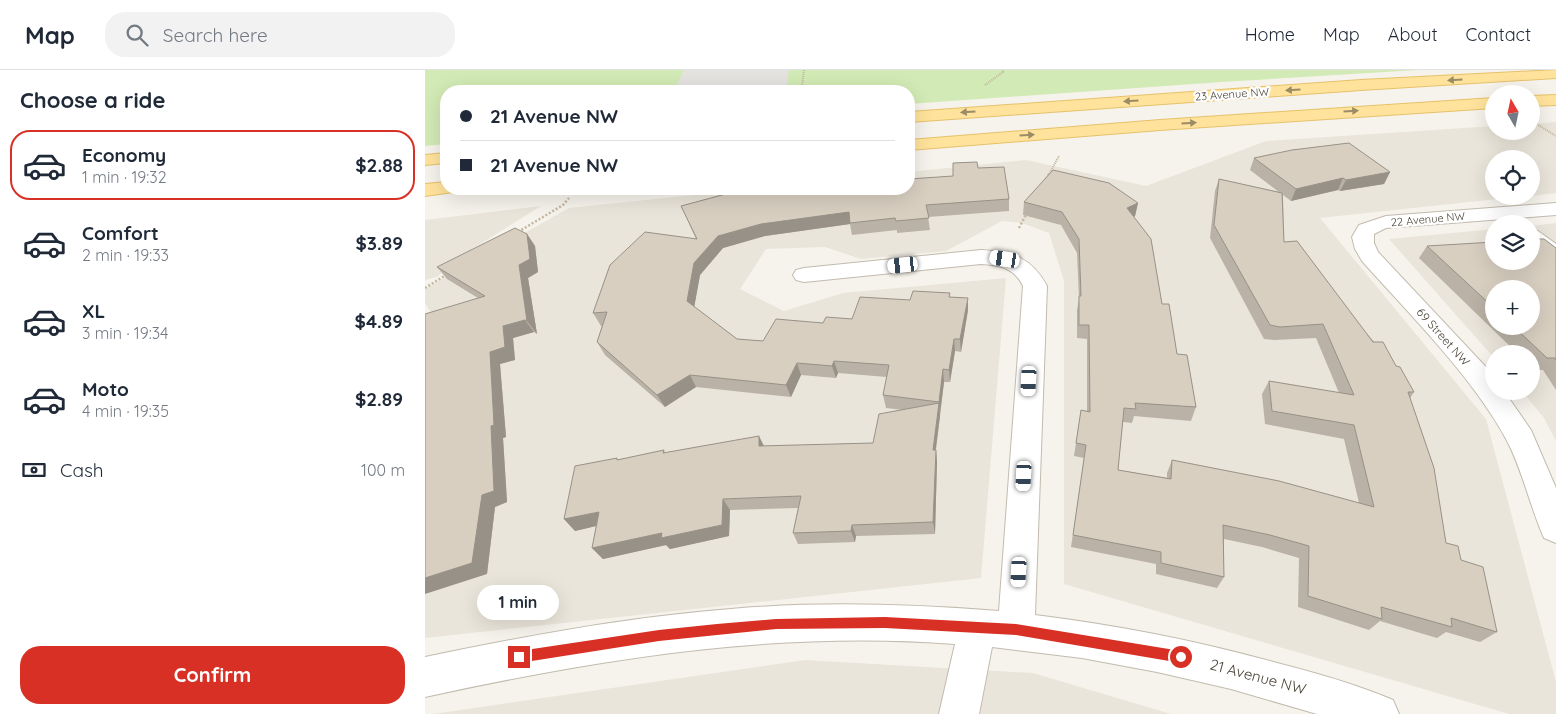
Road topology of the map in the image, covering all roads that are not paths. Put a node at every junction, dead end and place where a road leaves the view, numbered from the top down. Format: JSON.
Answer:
{"nodes":[{"id":1,"x":1556,"y":74,"type":"edge"},
{"id":2,"x":1556,"y":100,"type":"edge"},
{"id":3,"x":1540,"y":101,"type":"edge"},
{"id":4,"x":1485,"y":104,"type":"edge"},
{"id":5,"x":915,"y":117,"type":"edge"},
{"id":6,"x":915,"y":145,"type":"edge"},
{"id":7,"x":440,"y":159,"type":"edge"},
{"id":8,"x":425,"y":160,"type":"edge"},
{"id":9,"x":440,"y":189,"type":"edge"},
{"id":10,"x":425,"y":190,"type":"edge"},
{"id":11,"x":1556,"y":209,"type":"edge"},
{"id":12,"x":1525,"y":215,"type":"edge"},
{"id":13,"x":1485,"y":219,"type":"edge"},
{"id":14,"x":1363,"y":233,"type":"joint"},
{"id":15,"x":1540,"y":242,"type":"edge"},
{"id":16,"x":1556,"y":254,"type":"edge"},
{"id":17,"x":804,"y":275,"type":"dead end"},
{"id":18,"x":1553,"y":511,"type":"edge"},
{"id":19,"x":977,"y":627,"type":"junction"},
{"id":20,"x":1016,"y":629,"type":"junction"},
{"id":21,"x":425,"y":678,"type":"edge"},
{"id":22,"x":959,"y":714,"type":"edge"},
{"id":23,"x":1379,"y":714,"type":"edge"}],
"edges":[{"from":1,"to":5,"type":"main road","name":"23 Avenue NW","one_way":true},
{"from":2,"to":3,"type":"main road"},
{"from":6,"to":4,"type":"main road","one_way":true},
{"from":7,"to":8,"type":"main road"},
{"from":9,"to":10,"type":"main road"},
{"from":11,"to":12,"type":"street","name":"22 Avenue NW"},
{"from":13,"to":14,"type":"street","name":"22 Avenue NW"},
{"from":14,"to":18,"type":"street","name":"69 Street NW"},
{"from":15,"to":16,"type":"street"},
{"from":17,"to":20,"type":"street"},
{"from":19,"to":20,"type":"street","name":"21 Avenue NW"},
{"from":19,"to":21,"type":"street","name":"21 Avenue NW"},
{"from":19,"to":22,"type":"street"},
{"from":20,"to":23,"type":"street","name":"21 Avenue NW"}]}
